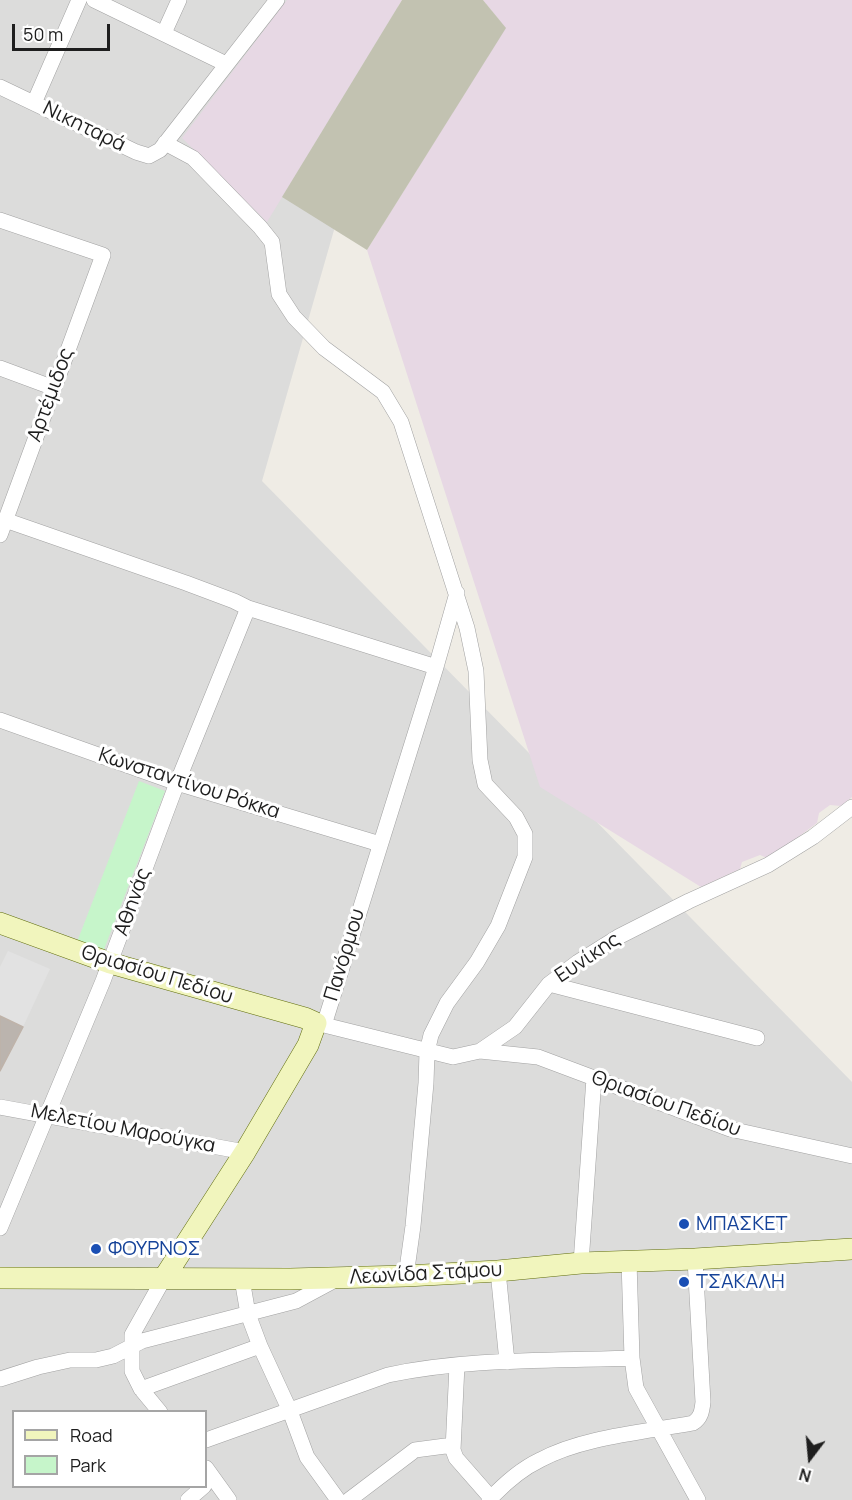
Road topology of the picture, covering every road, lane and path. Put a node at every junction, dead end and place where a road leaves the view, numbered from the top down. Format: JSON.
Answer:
{"nodes":[{"id":1,"x":79,"y":0,"type":"edge"},
{"id":2,"x":94,"y":0,"type":"edge"},
{"id":3,"x":178,"y":0,"type":"edge"},
{"id":4,"x":277,"y":0,"type":"edge"},
{"id":5,"x":164,"y":33,"type":"junction"},
{"id":6,"x":226,"y":63,"type":"junction"},
{"id":7,"x":0,"y":87,"type":"edge"},
{"id":8,"x":34,"y":103,"type":"junction"},
{"id":9,"x":165,"y":143,"type":"junction"},
{"id":10,"x":0,"y":220,"type":"edge"},
{"id":11,"x":0,"y":368,"type":"edge"},
{"id":12,"x":54,"y":388,"type":"junction"},
{"id":13,"x":5,"y":520,"type":"junction"},
{"id":14,"x":0,"y":535,"type":"edge"},
{"id":15,"x":457,"y":593,"type":"junction"},
{"id":16,"x":248,"y":608,"type":"junction"},
{"id":17,"x":436,"y":667,"type":"junction"},
{"id":18,"x":0,"y":720,"type":"edge"},
{"id":19,"x":177,"y":783,"type":"junction"},
{"id":20,"x":852,"y":807,"type":"edge"},
{"id":21,"x":380,"y":844,"type":"junction"},
{"id":22,"x":0,"y":923,"type":"edge"},
{"id":23,"x":0,"y":936,"type":"edge"},
{"id":24,"x":108,"y":968,"type":"junction"},
{"id":25,"x":549,"y":984,"type":"junction"},
{"id":26,"x":317,"y":1027,"type":"junction"},
{"id":27,"x":757,"y":1038,"type":"dead end"},
{"id":28,"x":480,"y":1051,"type":"junction"},
{"id":29,"x":427,"y":1052,"type":"junction"},
{"id":30,"x":594,"y":1077,"type":"junction"},
{"id":31,"x":0,"y":1107,"type":"edge"},
{"id":32,"x":48,"y":1116,"type":"junction"},
{"id":33,"x":245,"y":1152,"type":"junction"},
{"id":34,"x":852,"y":1156,"type":"edge"},
{"id":35,"x":0,"y":1228,"type":"edge"},
{"id":36,"x":852,"y":1249,"type":"edge"},
{"id":37,"x":695,"y":1259,"type":"junction"},
{"id":38,"x":629,"y":1261,"type":"junction"},
{"id":39,"x":581,"y":1263,"type":"junction"},
{"id":40,"x":498,"y":1271,"type":"junction"},
{"id":41,"x":406,"y":1276,"type":"junction"},
{"id":42,"x":0,"y":1278,"type":"edge"},
{"id":43,"x":164,"y":1278,"type":"junction"},
{"id":44,"x":339,"y":1278,"type":"junction"},
{"id":45,"x":242,"y":1279,"type":"junction"},
{"id":46,"x":248,"y":1314,"type":"junction"},
{"id":47,"x":260,"y":1346,"type":"junction"},
{"id":48,"x":132,"y":1347,"type":"junction"},
{"id":49,"x":632,"y":1358,"type":"junction"},
{"id":50,"x":507,"y":1362,"type":"junction"},
{"id":51,"x":458,"y":1365,"type":"junction"},
{"id":52,"x":0,"y":1378,"type":"edge"},
{"id":53,"x":141,"y":1389,"type":"junction"},
{"id":54,"x":158,"y":1410,"type":"edge"},
{"id":55,"x":290,"y":1411,"type":"junction"},
{"id":56,"x":660,"y":1430,"type":"junction"},
{"id":57,"x":207,"y":1440,"type":"edge"},
{"id":58,"x":453,"y":1445,"type":"junction"},
{"id":59,"x":207,"y":1479,"type":"edge"},
{"id":60,"x":199,"y":1488,"type":"edge"},
{"id":61,"x":490,"y":1499,"type":"edge"},
{"id":62,"x":188,"y":1500,"type":"edge"},
{"id":63,"x":229,"y":1500,"type":"edge"},
{"id":64,"x":338,"y":1500,"type":"edge"},
{"id":65,"x":349,"y":1500,"type":"edge"},
{"id":66,"x":698,"y":1500,"type":"edge"}],
"edges":[{"from":1,"to":8,"type":"street"},
{"from":2,"to":5,"type":"street"},
{"from":3,"to":5,"type":"street"},
{"from":4,"to":6,"type":"street"},
{"from":5,"to":6,"type":"street"},
{"from":6,"to":9,"type":"street"},
{"from":7,"to":8,"type":"street","name":"Νικηταρά"},
{"from":8,"to":9,"type":"street","name":"Νικηταρά"},
{"from":9,"to":15,"type":"street"},
{"from":10,"to":12,"type":"street","name":"Αρτέμιδος"},
{"from":11,"to":12,"type":"street"},
{"from":12,"to":13,"type":"street","name":"Αρτέμιδος"},
{"from":13,"to":14,"type":"street","name":"Αρτέμιδος"},
{"from":13,"to":16,"type":"street"},
{"from":15,"to":17,"type":"street","name":"Πανόρμου"},
{"from":15,"to":29,"type":"street"},
{"from":16,"to":17,"type":"street"},
{"from":16,"to":19,"type":"street","name":"Αθηνάς"},
{"from":17,"to":21,"type":"street","name":"Πανόρμου"},
{"from":18,"to":19,"type":"street","name":"Κωνσταντίνου Ρόκκα"},
{"from":19,"to":21,"type":"street","name":"Κωνσταντίνου Ρόκκα"},
{"from":19,"to":24,"type":"street","name":"Αθηνάς"},
{"from":20,"to":25,"type":"street","name":"Ευνίκης"},
{"from":21,"to":26,"type":"street","name":"Πανόρμου"},
{"from":22,"to":24,"type":"main road","name":"Θριασίου Πεδίου"},
{"from":23,"to":24,"type":"main road","name":"Θριασίου Πεδίου"},
{"from":24,"to":26,"type":"main road","name":"Θριασίου Πεδίου"},
{"from":24,"to":32,"type":"street","name":"Αθηνάς"},
{"from":25,"to":27,"type":"street"},
{"from":25,"to":28,"type":"street","name":"Ευνίκης"},
{"from":26,"to":29,"type":"street","name":"Ευνίκης"},
{"from":26,"to":33,"type":"main road","name":"Πανόρμου"},
{"from":28,"to":29,"type":"street","name":"Ευνίκης"},
{"from":28,"to":30,"type":"street","name":"Θριασίου Πεδίου"},
{"from":29,"to":41,"type":"street"},
{"from":30,"to":34,"type":"street","name":"Θριασίου Πεδίου"},
{"from":30,"to":39,"type":"street"},
{"from":31,"to":32,"type":"street","name":"Μελετίου Μαρούγκα"},
{"from":32,"to":33,"type":"street","name":"Μελετίου Μαρούγκα"},
{"from":32,"to":35,"type":"street","name":"Αθηνάς"},
{"from":33,"to":43,"type":"main road","name":"Πανόρμου"},
{"from":36,"to":37,"type":"main road","name":"Λεωνίδα Στάμου"},
{"from":37,"to":38,"type":"main road","name":"Λεωνίδα Στάμου"},
{"from":37,"to":56,"type":"street"},
{"from":38,"to":39,"type":"main road","name":"Λεωνίδα Στάμου"},
{"from":38,"to":49,"type":"street"},
{"from":39,"to":40,"type":"main road","name":"Λεωνίδα Στάμου"},
{"from":40,"to":41,"type":"main road","name":"Λεωνίδα Στάμου"},
{"from":40,"to":50,"type":"street"},
{"from":41,"to":44,"type":"main road","name":"Λεωνίδα Στάμου"},
{"from":42,"to":43,"type":"main road","name":"Λεωνίδα Στάμου"},
{"from":43,"to":45,"type":"main road","name":"Λεωνίδα Στάμου"},
{"from":43,"to":48,"type":"street"},
{"from":44,"to":45,"type":"main road","name":"Λεωνίδα Στάμου"},
{"from":44,"to":46,"type":"street"},
{"from":45,"to":46,"type":"street"},
{"from":46,"to":47,"type":"street"},
{"from":46,"to":48,"type":"street"},
{"from":47,"to":53,"type":"street"},
{"from":47,"to":55,"type":"street"},
{"from":48,"to":52,"type":"street"},
{"from":48,"to":53,"type":"street"},
{"from":49,"to":50,"type":"street"},
{"from":49,"to":56,"type":"street"},
{"from":50,"to":51,"type":"street"},
{"from":51,"to":55,"type":"street"},
{"from":51,"to":58,"type":"street"},
{"from":53,"to":54,"type":"street"},
{"from":55,"to":57,"type":"street"},
{"from":55,"to":64,"type":"street"},
{"from":56,"to":61,"type":"street"},
{"from":56,"to":66,"type":"street"},
{"from":58,"to":61,"type":"street"},
{"from":58,"to":65,"type":"street"},
{"from":59,"to":63,"type":"street"},
{"from":60,"to":62,"type":"street"}]}
